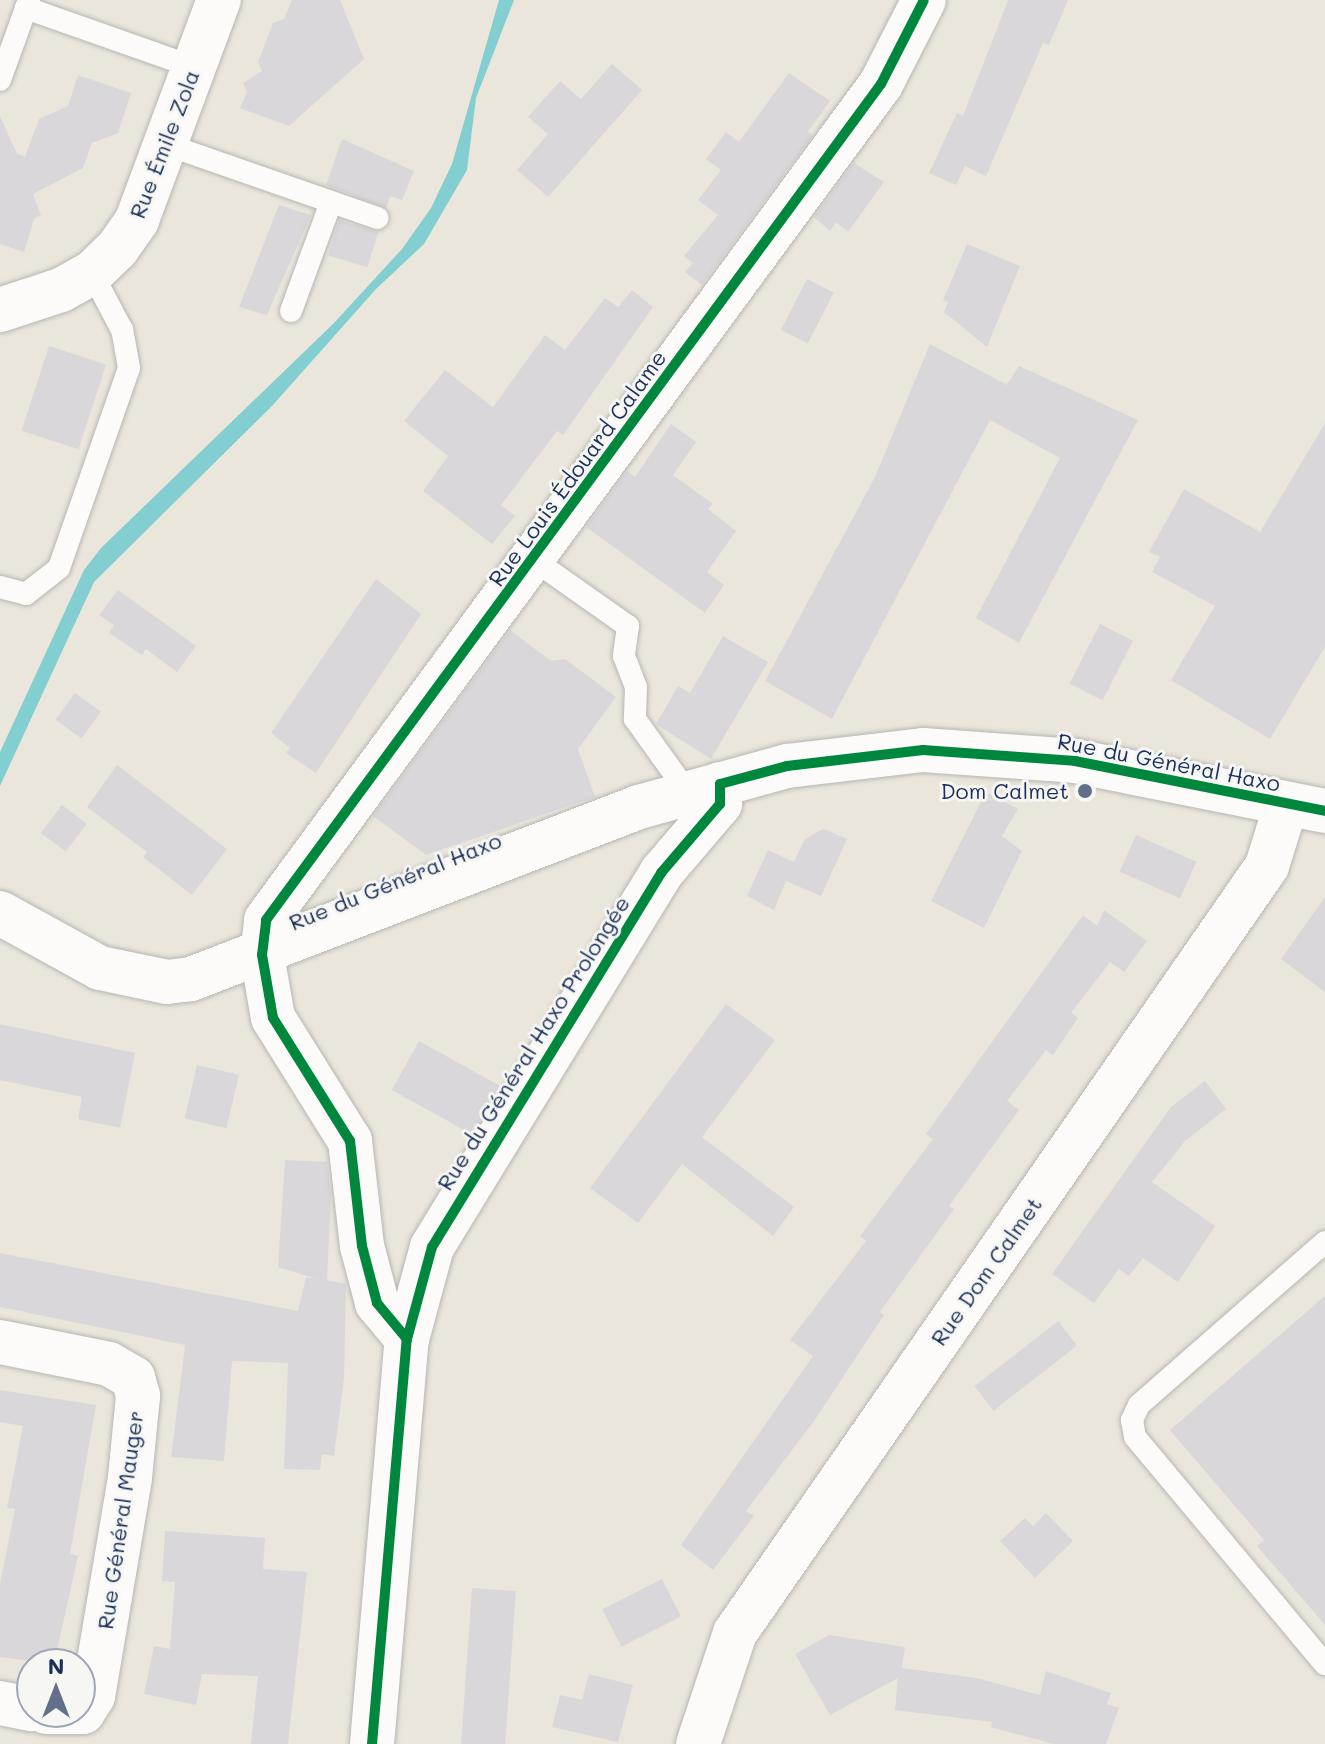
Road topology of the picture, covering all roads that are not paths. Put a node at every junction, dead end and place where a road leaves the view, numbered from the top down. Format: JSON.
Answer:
{"nodes":[{"id":1,"x":219,"y":0,"type":"edge"},
{"id":2,"x":924,"y":0,"type":"edge"},
{"id":3,"x":28,"y":4,"type":"edge"},
{"id":4,"x":194,"y":67,"type":"junction"},
{"id":5,"x":0,"y":80,"type":"edge"},
{"id":6,"x":165,"y":144,"type":"junction"},
{"id":7,"x":331,"y":202,"type":"junction"},
{"id":8,"x":377,"y":218,"type":"dead end"},
{"id":9,"x":92,"y":273,"type":"junction"},
{"id":10,"x":0,"y":310,"type":"edge"},
{"id":11,"x":291,"y":311,"type":"dead end"},
{"id":12,"x":534,"y":560,"type":"junction"},
{"id":13,"x":0,"y":587,"type":"edge"},
{"id":14,"x":704,"y":788,"type":"junction"},
{"id":15,"x":1306,"y":808,"type":"edge"},
{"id":16,"x":0,"y":913,"type":"edge"},
{"id":17,"x":262,"y":955,"type":"junction"},
{"id":18,"x":1325,"y":1242,"type":"edge"},
{"id":19,"x":407,"y":1339,"type":"junction"},
{"id":20,"x":0,"y":1342,"type":"edge"},
{"id":21,"x":1325,"y":1664,"type":"edge"},
{"id":22,"x":96,"y":1678,"type":"edge"},
{"id":23,"x":372,"y":1744,"type":"edge"},
{"id":24,"x":698,"y":1744,"type":"edge"}],
"edges":[{"from":1,"to":4,"type":"street","name":"Rue Émile Zola"},
{"from":2,"to":12,"type":"street","name":"Rue Louis Édouard Calame"},
{"from":3,"to":4,"type":"lane"},
{"from":3,"to":5,"type":"lane"},
{"from":4,"to":6,"type":"street","name":"Rue Émile Zola"},
{"from":6,"to":7,"type":"lane"},
{"from":6,"to":9,"type":"street","name":"Rue Émile Zola"},
{"from":7,"to":8,"type":"lane"},
{"from":7,"to":11,"type":"lane"},
{"from":9,"to":10,"type":"street","name":"Rue Émile Zola"},
{"from":9,"to":13,"type":"lane"},
{"from":12,"to":14,"type":"lane"},
{"from":12,"to":17,"type":"street","name":"Rue Louis Édouard Calame"},
{"from":14,"to":15,"type":"street","name":"Rue du Général Haxo"},
{"from":14,"to":17,"type":"street","name":"Rue du Général Haxo"},
{"from":14,"to":19,"type":"street","name":"Rue du Général Haxo Prolongée"},
{"from":15,"to":24,"type":"street","name":"Rue Dom Calmet"},
{"from":16,"to":17,"type":"street","name":"Rue du Général Haxo"},
{"from":17,"to":19,"type":"street"},
{"from":18,"to":21,"type":"lane"},
{"from":19,"to":23,"type":"street","name":"Rue du Général Haxo Prolongée"},
{"from":20,"to":22,"type":"street","name":"Rue Général Mauger"}]}
